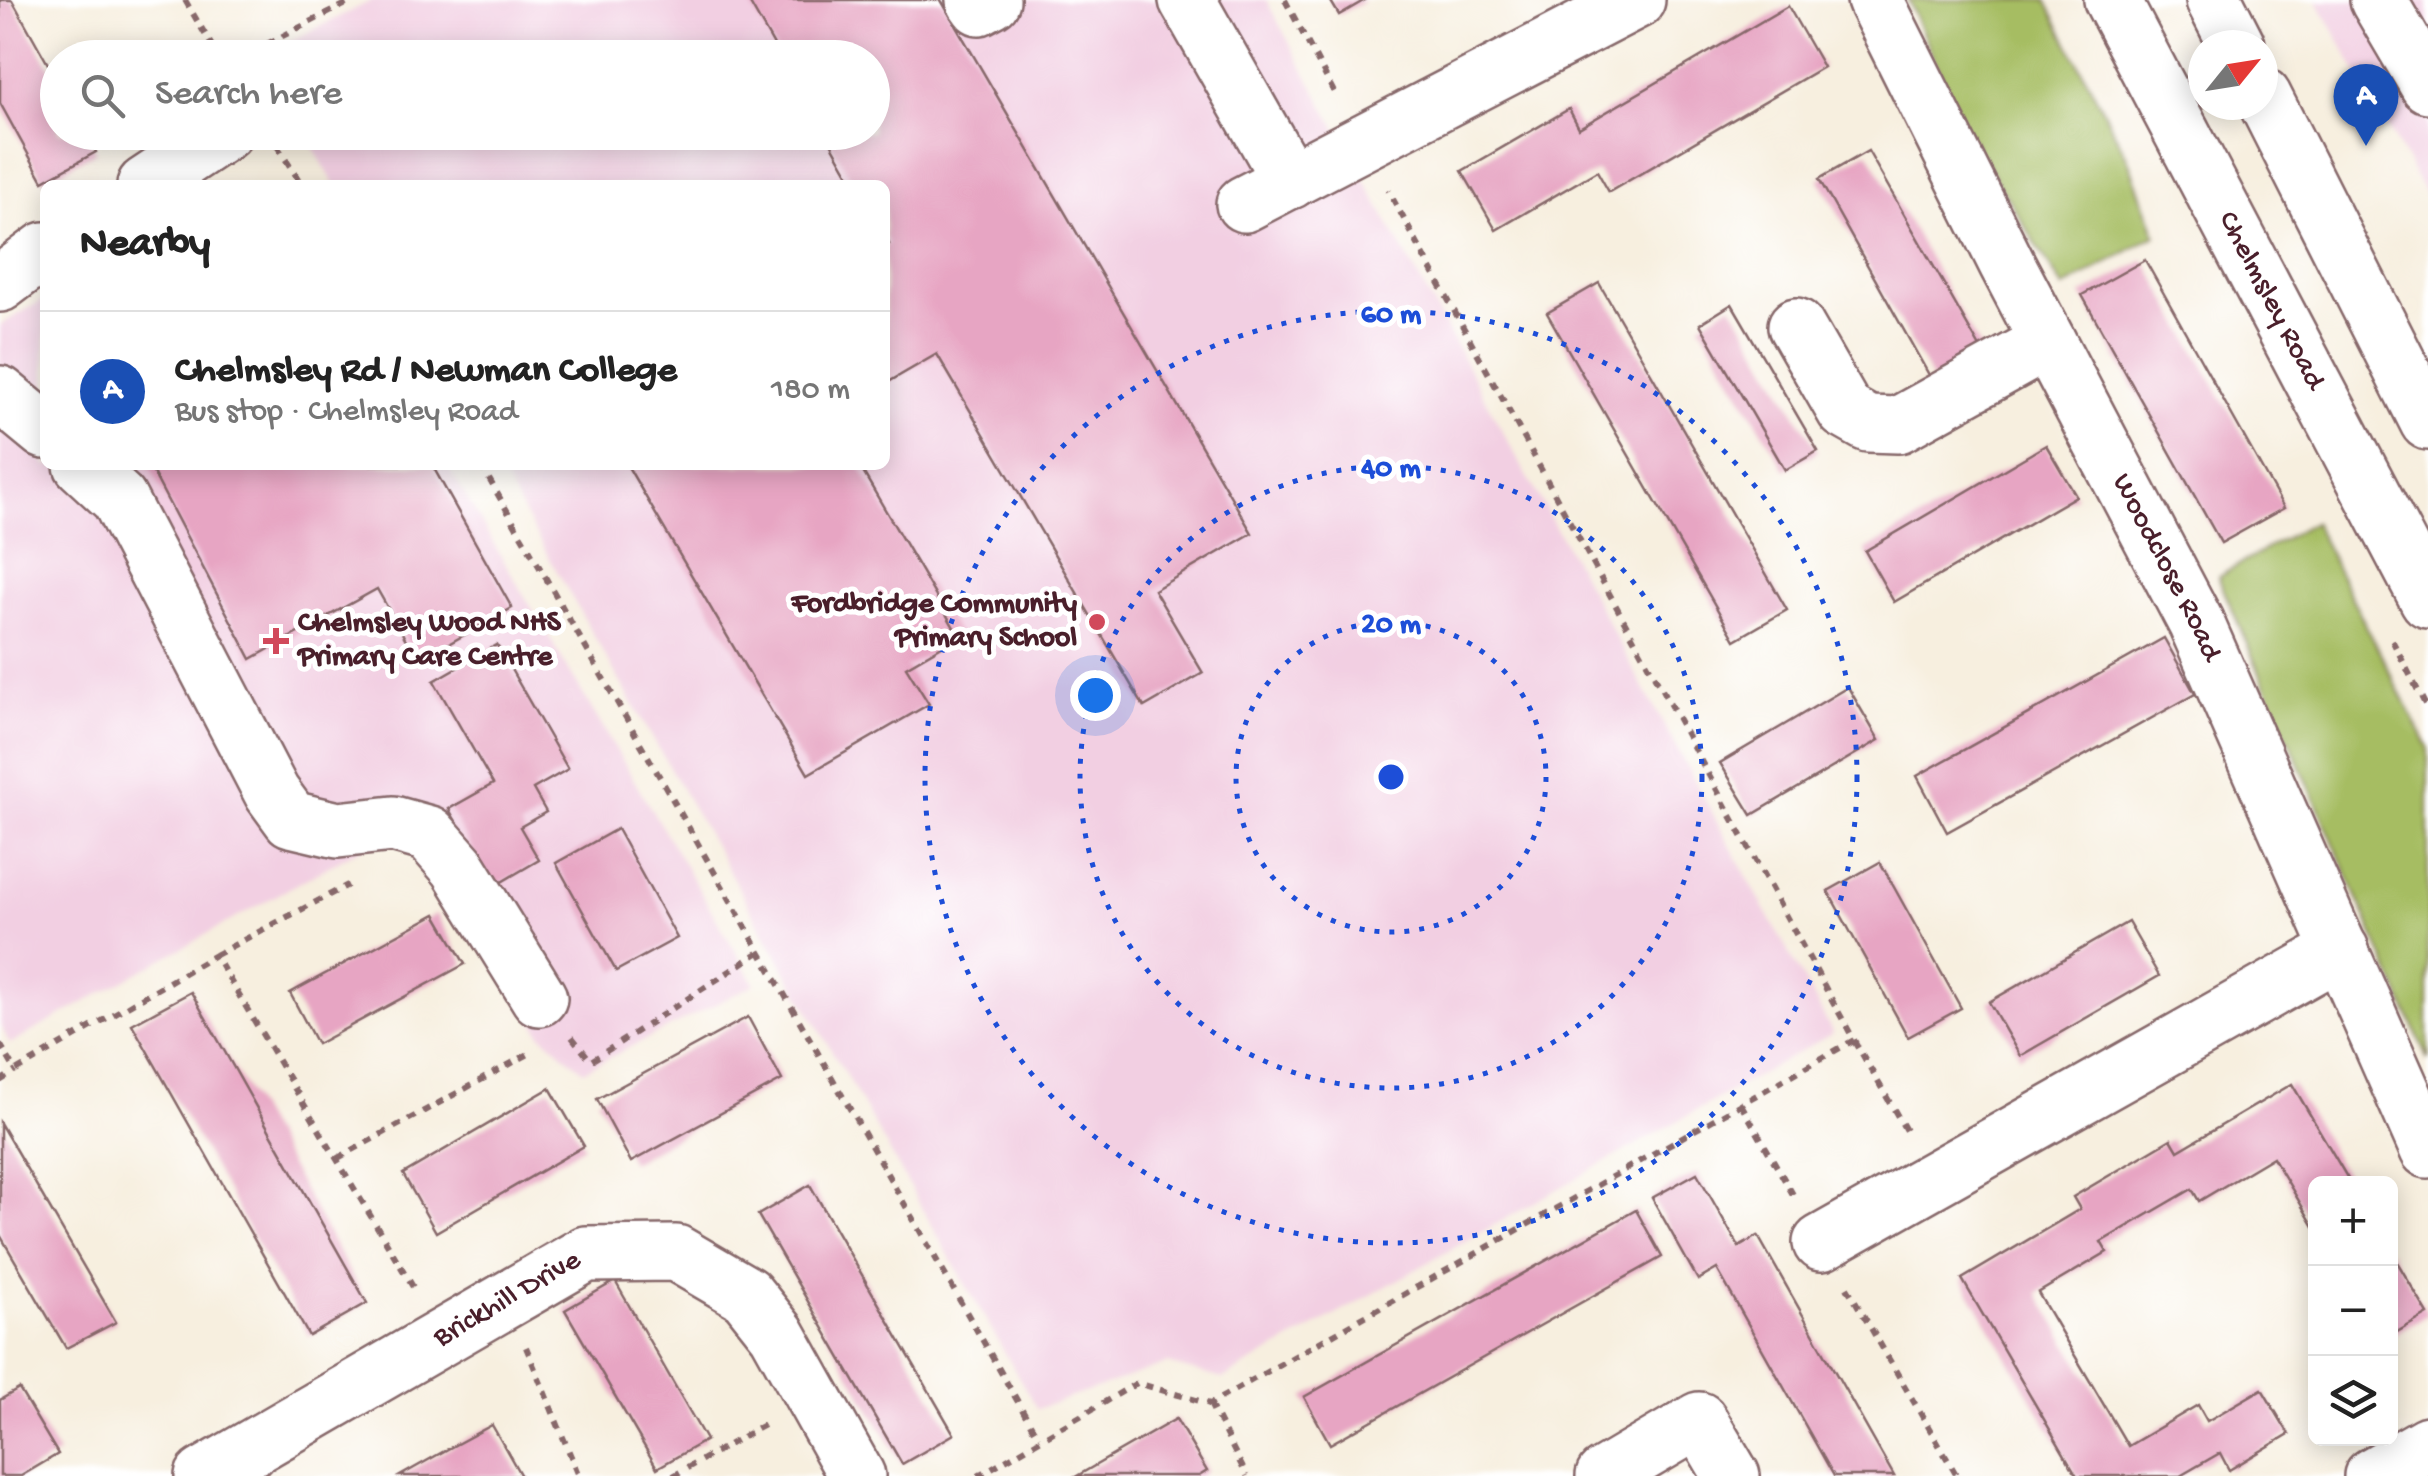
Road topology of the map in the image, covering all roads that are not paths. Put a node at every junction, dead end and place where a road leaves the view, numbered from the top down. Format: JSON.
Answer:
{"nodes":[{"id":1,"x":974,"y":0,"type":"edge"},
{"id":2,"x":992,"y":0,"type":"edge"},
{"id":3,"x":1187,"y":0,"type":"edge"},
{"id":4,"x":1637,"y":0,"type":"edge"},
{"id":5,"x":1875,"y":0,"type":"edge"},
{"id":6,"x":2112,"y":0,"type":"edge"},
{"id":7,"x":2214,"y":0,"type":"edge"},
{"id":8,"x":2378,"y":0,"type":"edge"},
{"id":9,"x":2229,"y":30,"type":"edge"},
{"id":10,"x":2428,"y":85,"type":"edge"},
{"id":11,"x":2275,"y":120,"type":"edge"},
{"id":12,"x":197,"y":150,"type":"edge"},
{"id":13,"x":152,"y":180,"type":"edge"},
{"id":14,"x":40,"y":254,"type":"edge"},
{"id":15,"x":0,"y":284,"type":"edge"},
{"id":16,"x":1796,"y":326,"type":"dead end"},
{"id":17,"x":2048,"y":342,"type":"junction"},
{"id":18,"x":0,"y":394,"type":"edge"},
{"id":19,"x":2428,"y":422,"type":"edge"},
{"id":20,"x":40,"y":427,"type":"edge"},
{"id":21,"x":88,"y":470,"type":"edge"},
{"id":22,"x":2428,"y":600,"type":"edge"},
{"id":23,"x":2341,"y":950,"type":"junction"},
{"id":24,"x":537,"y":1024,"type":"road end"},
{"id":25,"x":2428,"y":1150,"type":"edge"},
{"id":26,"x":1821,"y":1243,"type":"dead end"},
{"id":27,"x":2428,"y":1444,"type":"edge"},
{"id":28,"x":203,"y":1476,"type":"edge"},
{"id":29,"x":857,"y":1476,"type":"edge"},
{"id":30,"x":1604,"y":1476,"type":"edge"},
{"id":31,"x":1732,"y":1476,"type":"edge"},
{"id":32,"x":2372,"y":1476,"type":"edge"}],
"edges":[{"from":1,"to":2,"type":"street"},
{"from":3,"to":4,"type":"street"},
{"from":5,"to":17,"type":"street","name":"Woodclose Road"},
{"from":6,"to":22,"type":"street","name":"Chelmsley Road"},
{"from":7,"to":9,"type":"street"},
{"from":8,"to":10,"type":"street"},
{"from":11,"to":19,"type":"street"},
{"from":12,"to":13,"type":"street"},
{"from":14,"to":15,"type":"street"},
{"from":16,"to":17,"type":"street"},
{"from":17,"to":23,"type":"street","name":"Woodclose Road"},
{"from":18,"to":20,"type":"street"},
{"from":21,"to":24,"type":"street"},
{"from":23,"to":25,"type":"street","name":"Woodclose Road"},
{"from":23,"to":26,"type":"street"},
{"from":27,"to":32,"type":"street"},
{"from":28,"to":29,"type":"street","name":"Brickhill Drive"},
{"from":30,"to":31,"type":"street"}]}
